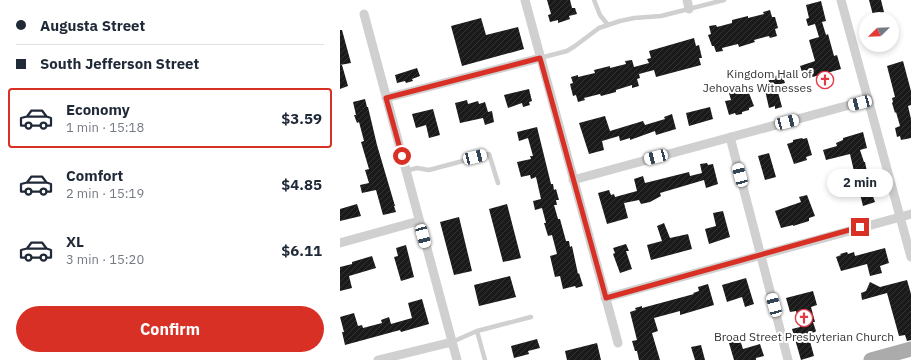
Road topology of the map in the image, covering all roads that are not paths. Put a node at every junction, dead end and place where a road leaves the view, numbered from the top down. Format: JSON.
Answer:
{"nodes":[{"id":1,"x":525,"y":0,"type":"edge"},
{"id":2,"x":594,"y":0,"type":"edge"},
{"id":3,"x":724,"y":0,"type":"edge"},
{"id":4,"x":841,"y":0,"type":"edge"},
{"id":5,"x":688,"y":4,"type":"edge"},
{"id":6,"x":364,"y":14,"type":"dead end"},
{"id":7,"x":608,"y":25,"type":"junction"},
{"id":8,"x":540,"y":58,"type":"junction"},
{"id":9,"x":386,"y":98,"type":"junction"},
{"id":10,"x":868,"y":100,"type":"junction"},
{"id":11,"x":730,"y":137,"type":"junction"},
{"id":12,"x":406,"y":171,"type":"junction"},
{"id":13,"x":573,"y":180,"type":"junction"},
{"id":14,"x":498,"y":183,"type":"dead end"},
{"id":15,"x":911,"y":214,"type":"edge"},
{"id":16,"x":900,"y":217,"type":"junction"},
{"id":17,"x":419,"y":221,"type":"junction"},
{"id":18,"x":340,"y":242,"type":"edge"},
{"id":19,"x":760,"y":255,"type":"junction"},
{"id":20,"x":911,"y":257,"type":"edge"},
{"id":21,"x":606,"y":298,"type":"junction"},
{"id":22,"x":531,"y":317,"type":"dead end"},
{"id":23,"x":477,"y":331,"type":"junction"},
{"id":24,"x":452,"y":342,"type":"junction"},
{"id":25,"x":618,"y":343,"type":"dead end"},
{"id":26,"x":911,"y":349,"type":"edge"},
{"id":27,"x":378,"y":360,"type":"edge"},
{"id":28,"x":457,"y":360,"type":"edge"},
{"id":29,"x":485,"y":360,"type":"edge"},
{"id":30,"x":788,"y":360,"type":"edge"},
{"id":31,"x":871,"y":360,"type":"edge"}],
"edges":[{"from":1,"to":8,"type":"street"},
{"from":2,"to":7,"type":"lane"},
{"from":3,"to":5,"type":"lane"},
{"from":4,"to":10,"type":"street"},
{"from":5,"to":7,"type":"lane"},
{"from":6,"to":9,"type":"street"},
{"from":7,"to":8,"type":"lane"},
{"from":8,"to":9,"type":"street"},
{"from":8,"to":13,"type":"street"},
{"from":9,"to":12,"type":"street"},
{"from":10,"to":11,"type":"street"},
{"from":10,"to":16,"type":"street"},
{"from":11,"to":13,"type":"street"},
{"from":11,"to":19,"type":"street"},
{"from":12,"to":14,"type":"lane"},
{"from":12,"to":17,"type":"street"},
{"from":13,"to":21,"type":"street"},
{"from":15,"to":16,"type":"street"},
{"from":16,"to":19,"type":"street"},
{"from":16,"to":20,"type":"street"},
{"from":17,"to":18,"type":"street"},
{"from":17,"to":24,"type":"street"},
{"from":19,"to":21,"type":"street"},
{"from":19,"to":30,"type":"street"},
{"from":21,"to":25,"type":"street"},
{"from":22,"to":23,"type":"lane"},
{"from":23,"to":24,"type":"lane"},
{"from":23,"to":29,"type":"lane"},
{"from":24,"to":27,"type":"street"},
{"from":24,"to":28,"type":"street"},
{"from":26,"to":31,"type":"main road"}]}
